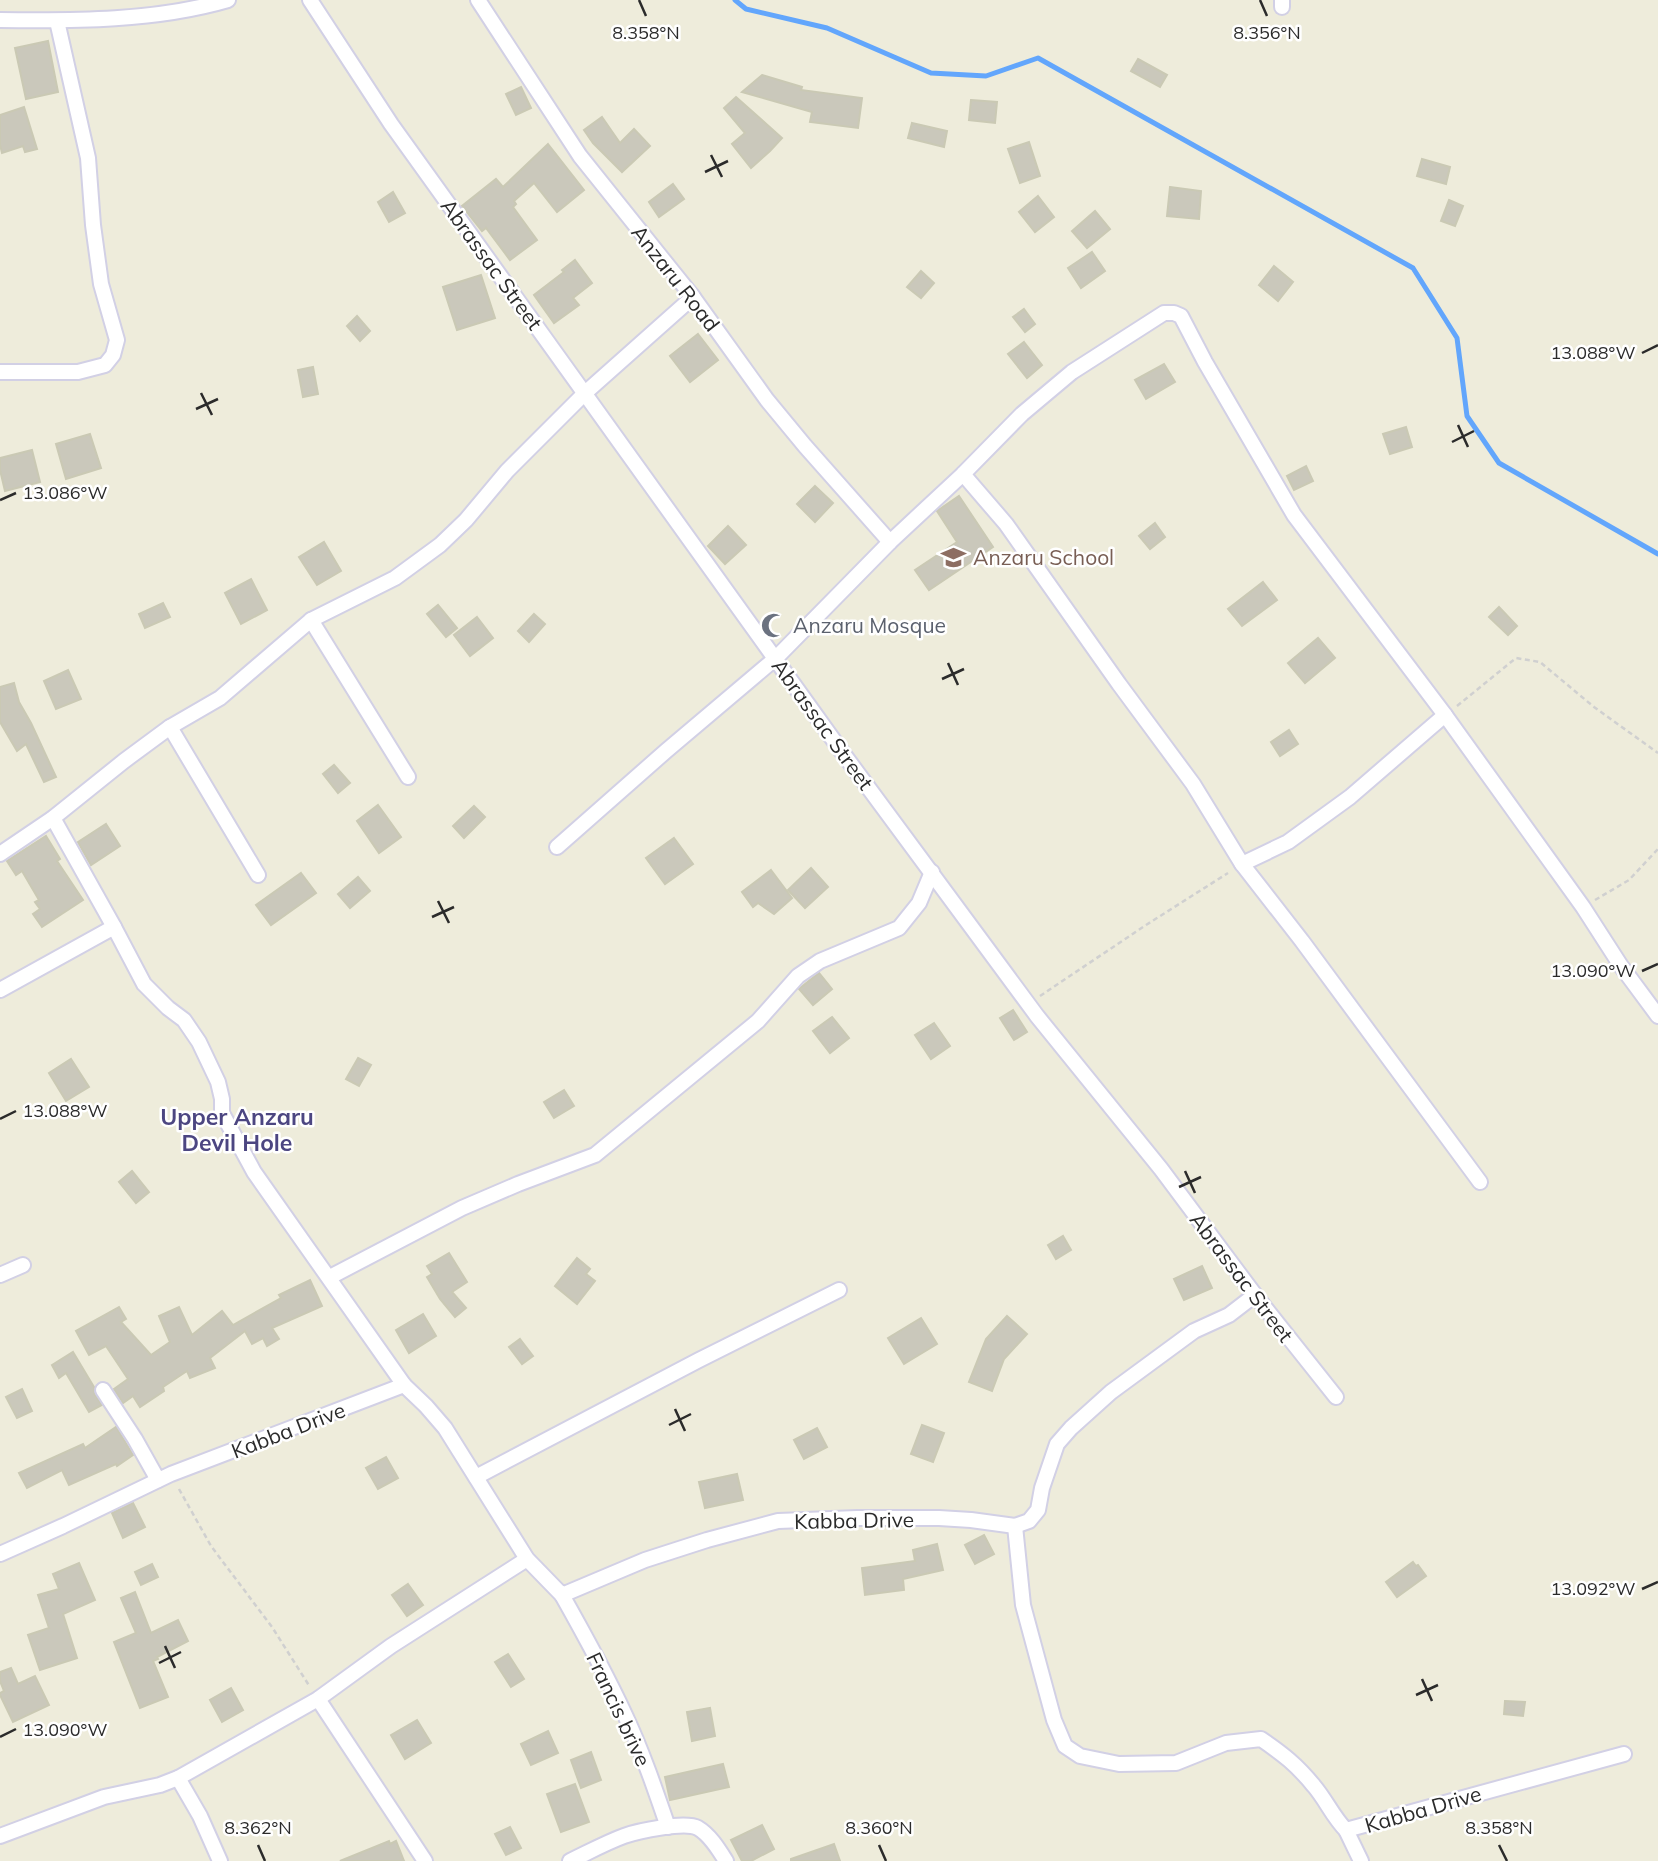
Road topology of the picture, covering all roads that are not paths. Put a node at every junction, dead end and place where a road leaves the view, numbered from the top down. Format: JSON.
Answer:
{"nodes":[{"id":1,"x":228,"y":0,"type":"edge"},
{"id":2,"x":310,"y":0,"type":"edge"},
{"id":3,"x":478,"y":0,"type":"edge"},
{"id":4,"x":0,"y":20,"type":"edge"},
{"id":5,"x":57,"y":21,"type":"junction"},
{"id":6,"x":693,"y":298,"type":"junction"},
{"id":7,"x":0,"y":372,"type":"edge"},
{"id":8,"x":585,"y":393,"type":"junction"},
{"id":9,"x":963,"y":474,"type":"junction"},
{"id":10,"x":890,"y":542,"type":"junction"},
{"id":11,"x":312,"y":620,"type":"junction"},
{"id":12,"x":776,"y":658,"type":"junction"},
{"id":13,"x":1446,"y":715,"type":"junction"},
{"id":14,"x":170,"y":727,"type":"junction"},
{"id":15,"x":408,"y":776,"type":"dead end"},
{"id":16,"x":53,"y":818,"type":"junction"},
{"id":17,"x":557,"y":847,"type":"dead end"},
{"id":18,"x":0,"y":854,"type":"edge"},
{"id":19,"x":1242,"y":864,"type":"junction"},
{"id":20,"x":932,"y":873,"type":"junction"},
{"id":21,"x":258,"y":874,"type":"dead end"},
{"id":22,"x":114,"y":927,"type":"junction"},
{"id":23,"x":0,"y":990,"type":"edge"},
{"id":24,"x":1658,"y":1016,"type":"edge"},
{"id":25,"x":1480,"y":1182,"type":"dead end"},
{"id":26,"x":23,"y":1265,"type":"dead end"},
{"id":27,"x":0,"y":1275,"type":"edge"},
{"id":28,"x":330,"y":1278,"type":"junction"},
{"id":29,"x":839,"y":1290,"type":"dead end"},
{"id":30,"x":1255,"y":1296,"type":"junction"},
{"id":31,"x":404,"y":1385,"type":"junction"},
{"id":32,"x":103,"y":1390,"type":"dead end"},
{"id":33,"x":1336,"y":1397,"type":"dead end"},
{"id":34,"x":165,"y":1477,"type":"junction"},
{"id":35,"x":476,"y":1477,"type":"junction"},
{"id":36,"x":1014,"y":1527,"type":"junction"},
{"id":37,"x":0,"y":1554,"type":"edge"},
{"id":38,"x":527,"y":1559,"type":"junction"},
{"id":39,"x":562,"y":1595,"type":"junction"},
{"id":40,"x":318,"y":1699,"type":"junction"},
{"id":41,"x":1625,"y":1754,"type":"dead end"},
{"id":42,"x":178,"y":1778,"type":"junction"},
{"id":43,"x":668,"y":1827,"type":"junction"},
{"id":44,"x":1346,"y":1830,"type":"junction"},
{"id":45,"x":0,"y":1836,"type":"edge"},
{"id":46,"x":220,"y":1861,"type":"edge"},
{"id":47,"x":425,"y":1861,"type":"edge"},
{"id":48,"x":570,"y":1861,"type":"edge"},
{"id":49,"x":726,"y":1861,"type":"edge"},
{"id":50,"x":1361,"y":1861,"type":"edge"}],
"edges":[{"from":1,"to":5,"type":"street"},
{"from":2,"to":8,"type":"street","name":"Abrassac Street"},
{"from":3,"to":6,"type":"street","name":"Anzaru Road"},
{"from":4,"to":5,"type":"street"},
{"from":5,"to":7,"type":"street"},
{"from":6,"to":8,"type":"street"},
{"from":6,"to":10,"type":"street","name":"Anzaru Road"},
{"from":8,"to":11,"type":"street"},
{"from":8,"to":12,"type":"street","name":"Abrassac Street"},
{"from":9,"to":10,"type":"street"},
{"from":9,"to":13,"type":"street"},
{"from":9,"to":19,"type":"street"},
{"from":10,"to":12,"type":"street"},
{"from":11,"to":14,"type":"street"},
{"from":11,"to":15,"type":"street"},
{"from":12,"to":17,"type":"street"},
{"from":12,"to":20,"type":"street","name":"Abrassac Street"},
{"from":13,"to":19,"type":"street"},
{"from":13,"to":24,"type":"street"},
{"from":14,"to":16,"type":"street"},
{"from":14,"to":21,"type":"street"},
{"from":16,"to":18,"type":"street"},
{"from":16,"to":22,"type":"street"},
{"from":19,"to":25,"type":"street"},
{"from":20,"to":28,"type":"street"},
{"from":20,"to":30,"type":"street","name":"Abrassac Street"},
{"from":22,"to":23,"type":"street"},
{"from":22,"to":28,"type":"street"},
{"from":26,"to":27,"type":"street"},
{"from":28,"to":31,"type":"street"},
{"from":29,"to":35,"type":"street"},
{"from":30,"to":33,"type":"street","name":"Abrassac Street"},
{"from":30,"to":36,"type":"street"},
{"from":31,"to":34,"type":"street","name":"Kabba Drive"},
{"from":31,"to":35,"type":"street"},
{"from":32,"to":34,"type":"street"},
{"from":34,"to":37,"type":"street","name":"Kabba Drive"},
{"from":35,"to":38,"type":"street"},
{"from":36,"to":39,"type":"street","name":"Kabba Drive"},
{"from":36,"to":44,"type":"street","name":"Kabba Drive"},
{"from":38,"to":39,"type":"street"},
{"from":38,"to":40,"type":"street"},
{"from":39,"to":43,"type":"street","name":"Francis brive"},
{"from":40,"to":42,"type":"street"},
{"from":40,"to":47,"type":"street"},
{"from":41,"to":44,"type":"street","name":"Kabba Drive"},
{"from":42,"to":45,"type":"street"},
{"from":42,"to":46,"type":"street"},
{"from":43,"to":48,"type":"street"},
{"from":43,"to":49,"type":"street"},
{"from":44,"to":50,"type":"street"}]}
